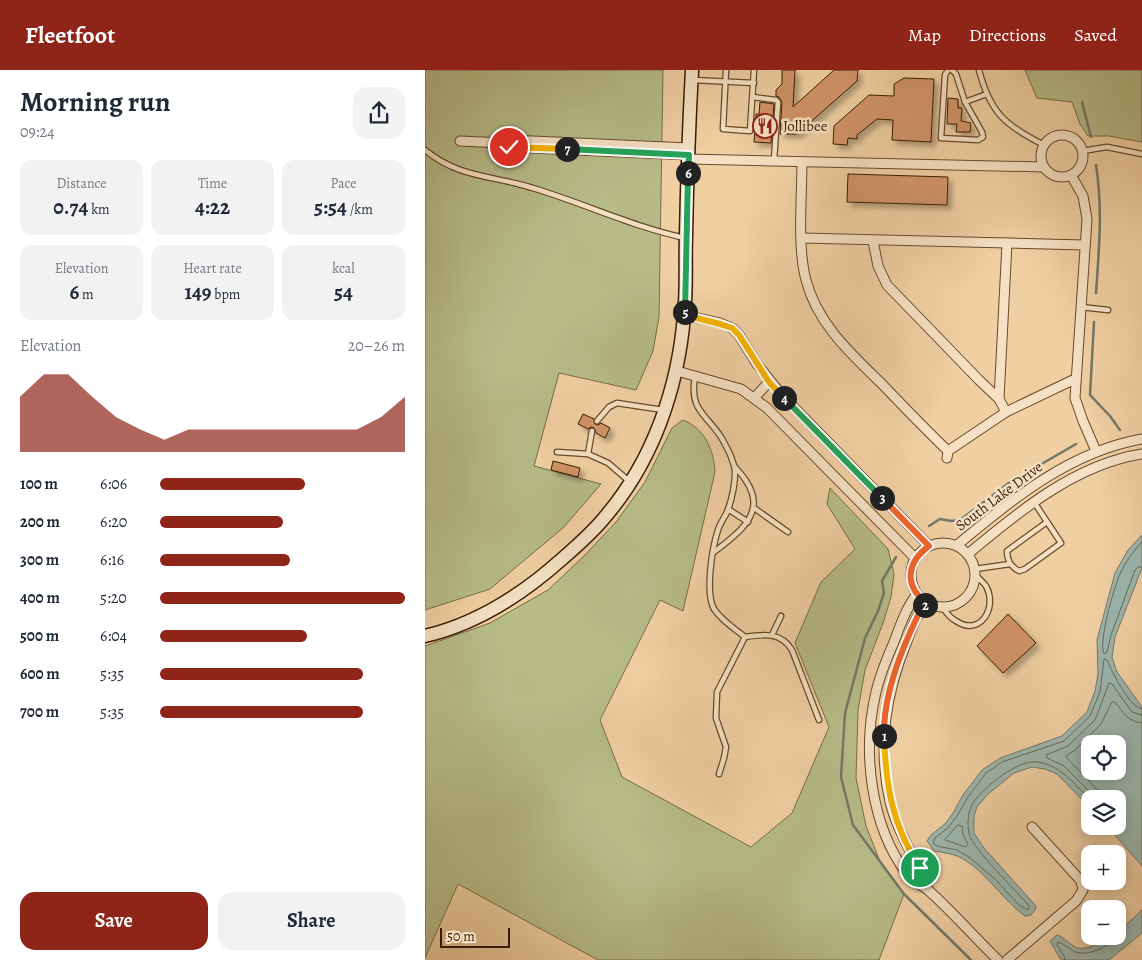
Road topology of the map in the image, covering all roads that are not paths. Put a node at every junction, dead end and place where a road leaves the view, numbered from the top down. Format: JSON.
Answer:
{"nodes":[{"id":1,"x":726,"y":70,"type":"edge"},
{"id":2,"x":755,"y":70,"type":"edge"},
{"id":3,"x":948,"y":70,"type":"edge"},
{"id":4,"x":953,"y":70,"type":"edge"},
{"id":5,"x":979,"y":70,"type":"edge"},
{"id":6,"x":692,"y":75,"type":"edge"},
{"id":7,"x":725,"y":81,"type":"junction"},
{"id":8,"x":753,"y":83,"type":"junction"},
{"id":9,"x":987,"y":94,"type":"junction"},
{"id":10,"x":753,"y":97,"type":"junction"},
{"id":11,"x":965,"y":102,"type":"junction"},
{"id":12,"x":460,"y":141,"type":"dead end"},
{"id":13,"x":1044,"y":145,"type":"junction"},
{"id":14,"x":425,"y":150,"type":"edge"},
{"id":15,"x":1082,"y":151,"type":"junction"},
{"id":16,"x":689,"y":154,"type":"junction"},
{"id":17,"x":1142,"y":154,"type":"edge"},
{"id":18,"x":774,"y":162,"type":"junction"},
{"id":19,"x":802,"y":162,"type":"junction"},
{"id":20,"x":1044,"y":167,"type":"junction"},
{"id":21,"x":1071,"y":175,"type":"junction"},
{"id":22,"x":685,"y":238,"type":"junction"},
{"id":23,"x":802,"y":238,"type":"junction"},
{"id":24,"x":873,"y":241,"type":"junction"},
{"id":25,"x":1007,"y":243,"type":"junction"},
{"id":26,"x":1085,"y":245,"type":"junction"},
{"id":27,"x":1080,"y":307,"type":"junction"},
{"id":28,"x":1108,"y":310,"type":"dead end"},
{"id":29,"x":685,"y":315,"type":"junction"},
{"id":30,"x":677,"y":370,"type":"junction"},
{"id":31,"x":695,"y":375,"type":"junction"},
{"id":32,"x":1075,"y":379,"type":"junction"},
{"id":33,"x":769,"y":382,"type":"junction"},
{"id":34,"x":755,"y":397,"type":"junction"},
{"id":35,"x":999,"y":399,"type":"junction"},
{"id":36,"x":664,"y":411,"type":"junction"},
{"id":37,"x":1006,"y":412,"type":"junction"},
{"id":38,"x":597,"y":420,"type":"dead end"},
{"id":39,"x":592,"y":431,"type":"dead end"},
{"id":40,"x":1142,"y":439,"type":"edge"},
{"id":41,"x":1096,"y":451,"type":"junction"},
{"id":42,"x":557,"y":452,"type":"dead end"},
{"id":43,"x":589,"y":454,"type":"junction"},
{"id":44,"x":1142,"y":454,"type":"edge"},
{"id":45,"x":735,"y":465,"type":"junction"},
{"id":46,"x":630,"y":482,"type":"junction"},
{"id":47,"x":1034,"y":502,"type":"junction"},
{"id":48,"x":754,"y":508,"type":"junction"},
{"id":49,"x":728,"y":509,"type":"junction"},
{"id":50,"x":747,"y":522,"type":"junction"},
{"id":51,"x":1047,"y":522,"type":"junction"},
{"id":52,"x":788,"y":532,"type":"dead end"},
{"id":53,"x":957,"y":545,"type":"junction"},
{"id":54,"x":929,"y":546,"type":"junction"},
{"id":55,"x":714,"y":552,"type":"junction"},
{"id":56,"x":968,"y":554,"type":"junction"},
{"id":57,"x":915,"y":558,"type":"junction"},
{"id":58,"x":1010,"y":564,"type":"junction"},
{"id":59,"x":975,"y":572,"type":"junction"},
{"id":60,"x":917,"y":594,"type":"junction"},
{"id":61,"x":927,"y":603,"type":"junction"},
{"id":62,"x":942,"y":608,"type":"junction"},
{"id":63,"x":781,"y":616,"type":"dead end"},
{"id":64,"x":772,"y":635,"type":"junction"},
{"id":65,"x":425,"y":636,"type":"edge"},
{"id":66,"x":745,"y":637,"type":"junction"},
{"id":67,"x":819,"y":720,"type":"dead end"},
{"id":68,"x":719,"y":774,"type":"dead end"},
{"id":69,"x":1032,"y":827,"type":"dead end"},
{"id":70,"x":928,"y":890,"type":"junction"},
{"id":71,"x":997,"y":960,"type":"edge"},
{"id":72,"x":1007,"y":960,"type":"edge"}],
"edges":[{"from":1,"to":7,"type":"lane"},
{"from":2,"to":8,"type":"lane"},
{"from":3,"to":11,"type":"lane"},
{"from":4,"to":11,"type":"lane"},
{"from":5,"to":9,"type":"lane"},
{"from":6,"to":7,"type":"lane"},
{"from":6,"to":16,"type":"main road"},
{"from":7,"to":8,"type":"lane"},
{"from":7,"to":10,"type":"lane"},
{"from":8,"to":10,"type":"lane"},
{"from":9,"to":11,"type":"lane"},
{"from":9,"to":13,"type":"lane"},
{"from":10,"to":18,"type":"lane"},
{"from":12,"to":16,"type":"street"},
{"from":13,"to":15,"type":"street"},
{"from":13,"to":20,"type":"street"},
{"from":14,"to":22,"type":"lane"},
{"from":15,"to":17,"type":"lane"},
{"from":15,"to":21,"type":"street"},
{"from":16,"to":18,"type":"street"},
{"from":16,"to":22,"type":"main road"},
{"from":18,"to":19,"type":"street"},
{"from":19,"to":20,"type":"street"},
{"from":19,"to":23,"type":"street"},
{"from":20,"to":21,"type":"street"},
{"from":21,"to":26,"type":"street"},
{"from":22,"to":29,"type":"main road"},
{"from":23,"to":24,"type":"street"},
{"from":23,"to":37,"type":"street"},
{"from":24,"to":25,"type":"street"},
{"from":24,"to":35,"type":"street"},
{"from":25,"to":26,"type":"street"},
{"from":25,"to":35,"type":"street"},
{"from":26,"to":27,"type":"street"},
{"from":27,"to":28,"type":"lane"},
{"from":27,"to":32,"type":"street"},
{"from":29,"to":30,"type":"main road"},
{"from":29,"to":33,"type":"street"},
{"from":30,"to":31,"type":"street"},
{"from":30,"to":36,"type":"main road"},
{"from":31,"to":34,"type":"street"},
{"from":31,"to":45,"type":"lane"},
{"from":32,"to":37,"type":"street"},
{"from":32,"to":41,"type":"street"},
{"from":33,"to":34,"type":"street"},
{"from":33,"to":54,"type":"street"},
{"from":34,"to":57,"type":"street"},
{"from":35,"to":37,"type":"street"},
{"from":36,"to":38,"type":"lane"},
{"from":36,"to":46,"type":"main road"},
{"from":39,"to":43,"type":"lane"},
{"from":40,"to":41,"type":"street","name":"South Lake Drive"},
{"from":41,"to":53,"type":"street","name":"South Lake Drive"},
{"from":42,"to":43,"type":"lane"},
{"from":43,"to":46,"type":"lane"},
{"from":44,"to":47,"type":"street","name":"South Lake Drive"},
{"from":45,"to":48,"type":"lane"},
{"from":45,"to":49,"type":"lane"},
{"from":46,"to":65,"type":"main road"},
{"from":47,"to":51,"type":"lane"},
{"from":47,"to":56,"type":"street","name":"South Lake Drive"},
{"from":48,"to":50,"type":"lane"},
{"from":48,"to":52,"type":"lane"},
{"from":49,"to":50,"type":"lane"},
{"from":49,"to":55,"type":"lane"},
{"from":50,"to":55,"type":"lane"},
{"from":51,"to":58,"type":"lane"},
{"from":51,"to":58,"type":"lane"},
{"from":53,"to":54,"type":"street"},
{"from":53,"to":56,"type":"street"},
{"from":54,"to":57,"type":"street"},
{"from":55,"to":66,"type":"lane"},
{"from":56,"to":59,"type":"street"},
{"from":57,"to":60,"type":"street"},
{"from":58,"to":59,"type":"lane"},
{"from":59,"to":62,"type":"street"},
{"from":59,"to":62,"type":"lane"},
{"from":60,"to":61,"type":"street"},
{"from":60,"to":70,"type":"street"},
{"from":61,"to":62,"type":"street"},
{"from":61,"to":70,"type":"street"},
{"from":63,"to":64,"type":"lane"},
{"from":64,"to":66,"type":"lane"},
{"from":64,"to":67,"type":"lane"},
{"from":66,"to":68,"type":"lane"},
{"from":69,"to":72,"type":"street"},
{"from":70,"to":71,"type":"street"}]}
